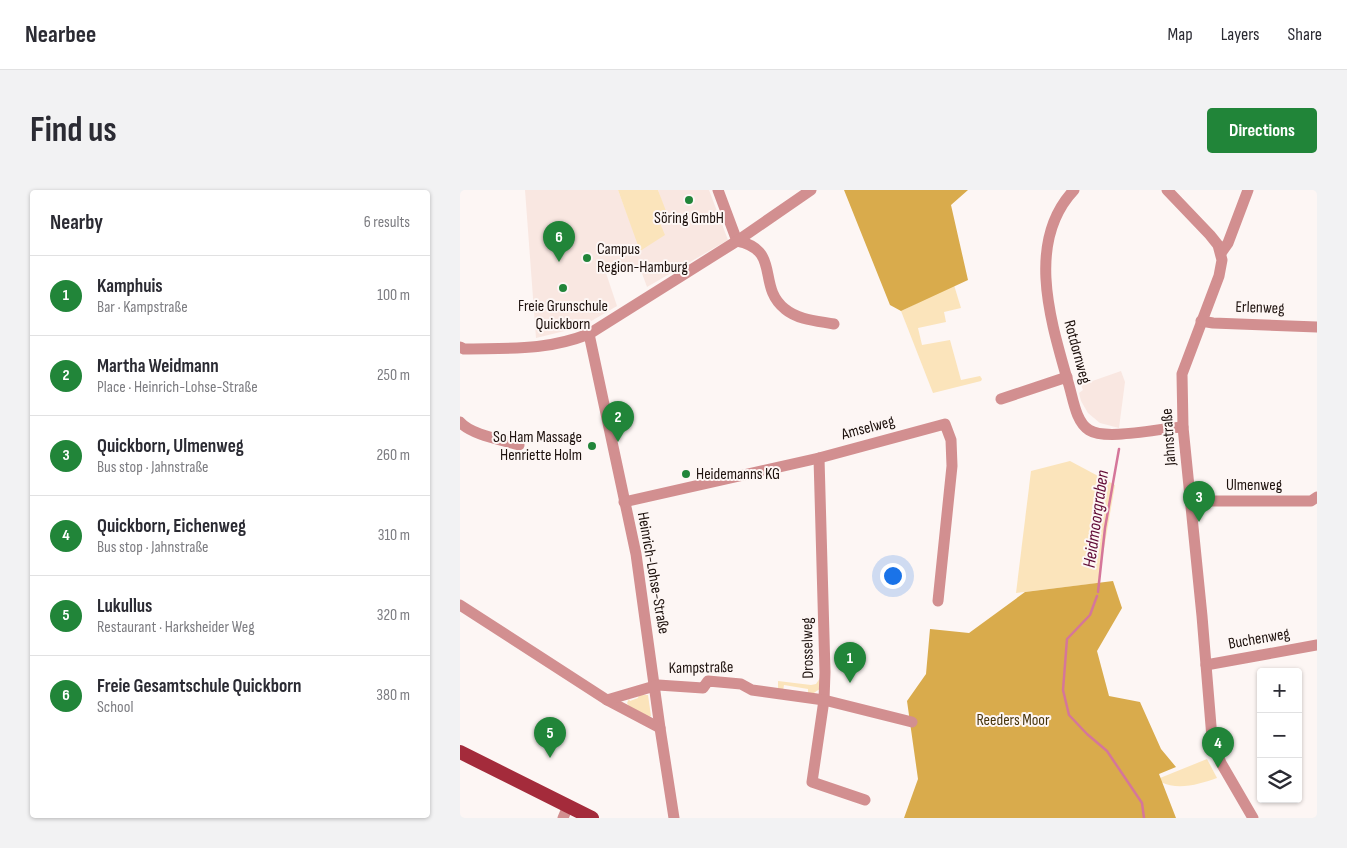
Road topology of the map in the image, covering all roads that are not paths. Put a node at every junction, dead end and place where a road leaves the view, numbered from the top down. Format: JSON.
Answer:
{"nodes":[{"id":1,"x":718,"y":190,"type":"edge"},
{"id":2,"x":811,"y":190,"type":"edge"},
{"id":3,"x":1074,"y":190,"type":"edge"},
{"id":4,"x":1167,"y":190,"type":"edge"},
{"id":5,"x":1248,"y":190,"type":"edge"},
{"id":6,"x":737,"y":241,"type":"junction"},
{"id":7,"x":1221,"y":253,"type":"junction"},
{"id":8,"x":1201,"y":321,"type":"junction"},
{"id":9,"x":834,"y":324,"type":"dead end"},
{"id":10,"x":1317,"y":327,"type":"edge"},
{"id":11,"x":589,"y":334,"type":"junction"},
{"id":12,"x":460,"y":348,"type":"edge"},
{"id":13,"x":1067,"y":377,"type":"junction"},
{"id":14,"x":1001,"y":399,"type":"dead end"},
{"id":15,"x":460,"y":422,"type":"edge"},
{"id":16,"x":1183,"y":427,"type":"junction"},
{"id":17,"x":520,"y":445,"type":"dead end"},
{"id":18,"x":819,"y":458,"type":"junction"},
{"id":19,"x":1317,"y":497,"type":"edge"},
{"id":20,"x":1191,"y":501,"type":"junction"},
{"id":21,"x":624,"y":502,"type":"junction"},
{"id":22,"x":938,"y":601,"type":"dead end"},
{"id":23,"x":460,"y":605,"type":"edge"},
{"id":24,"x":1317,"y":645,"type":"edge"},
{"id":25,"x":1206,"y":665,"type":"junction"},
{"id":26,"x":654,"y":687,"type":"junction"},
{"id":27,"x":607,"y":700,"type":"junction"},
{"id":28,"x":824,"y":700,"type":"junction"},
{"id":29,"x":912,"y":722,"type":"dead end"},
{"id":30,"x":660,"y":728,"type":"junction"},
{"id":31,"x":460,"y":752,"type":"edge"},
{"id":32,"x":865,"y":800,"type":"dead end"},
{"id":33,"x":566,"y":812,"type":"edge"},
{"id":34,"x":592,"y":818,"type":"edge"},
{"id":35,"x":674,"y":818,"type":"edge"},
{"id":36,"x":1252,"y":818,"type":"edge"}],
"edges":[{"from":1,"to":6,"type":"street"},
{"from":2,"to":6,"type":"street"},
{"from":3,"to":13,"type":"street","name":"Rotdornweg"},
{"from":4,"to":7,"type":"street"},
{"from":5,"to":7,"type":"street"},
{"from":6,"to":9,"type":"street"},
{"from":6,"to":11,"type":"street"},
{"from":7,"to":8,"type":"street","name":"Jahnstraße"},
{"from":8,"to":10,"type":"street","name":"Erlenweg"},
{"from":8,"to":16,"type":"street","name":"Jahnstraße"},
{"from":11,"to":12,"type":"street"},
{"from":11,"to":21,"type":"street","name":"Heinrich-Lohse-Straße"},
{"from":13,"to":14,"type":"street"},
{"from":13,"to":16,"type":"street","name":"Rotdornweg"},
{"from":15,"to":17,"type":"street"},
{"from":16,"to":20,"type":"street","name":"Jahnstraße"},
{"from":18,"to":21,"type":"street","name":"Amselweg"},
{"from":18,"to":22,"type":"street","name":"Amselweg"},
{"from":18,"to":28,"type":"street","name":"Drosselweg"},
{"from":19,"to":20,"type":"street","name":"Ulmenweg"},
{"from":20,"to":25,"type":"street","name":"Jahnstraße"},
{"from":21,"to":26,"type":"street","name":"Heinrich-Lohse-Straße"},
{"from":23,"to":27,"type":"street"},
{"from":24,"to":25,"type":"street","name":"Buchenweg"},
{"from":25,"to":36,"type":"street","name":"Jahnstraße"},
{"from":26,"to":27,"type":"street","name":"Kampstraße"},
{"from":26,"to":28,"type":"street","name":"Kampstraße"},
{"from":26,"to":30,"type":"street","name":"Heinrich-Lohse-Straße"},
{"from":27,"to":30,"type":"street"},
{"from":28,"to":29,"type":"street","name":"Kampstraße"},
{"from":28,"to":32,"type":"street","name":"Drosselweg"},
{"from":30,"to":35,"type":"street","name":"Heinrich-Lohse-Straße"},
{"from":31,"to":33,"type":"main road"},
{"from":33,"to":34,"type":"main road"}]}
